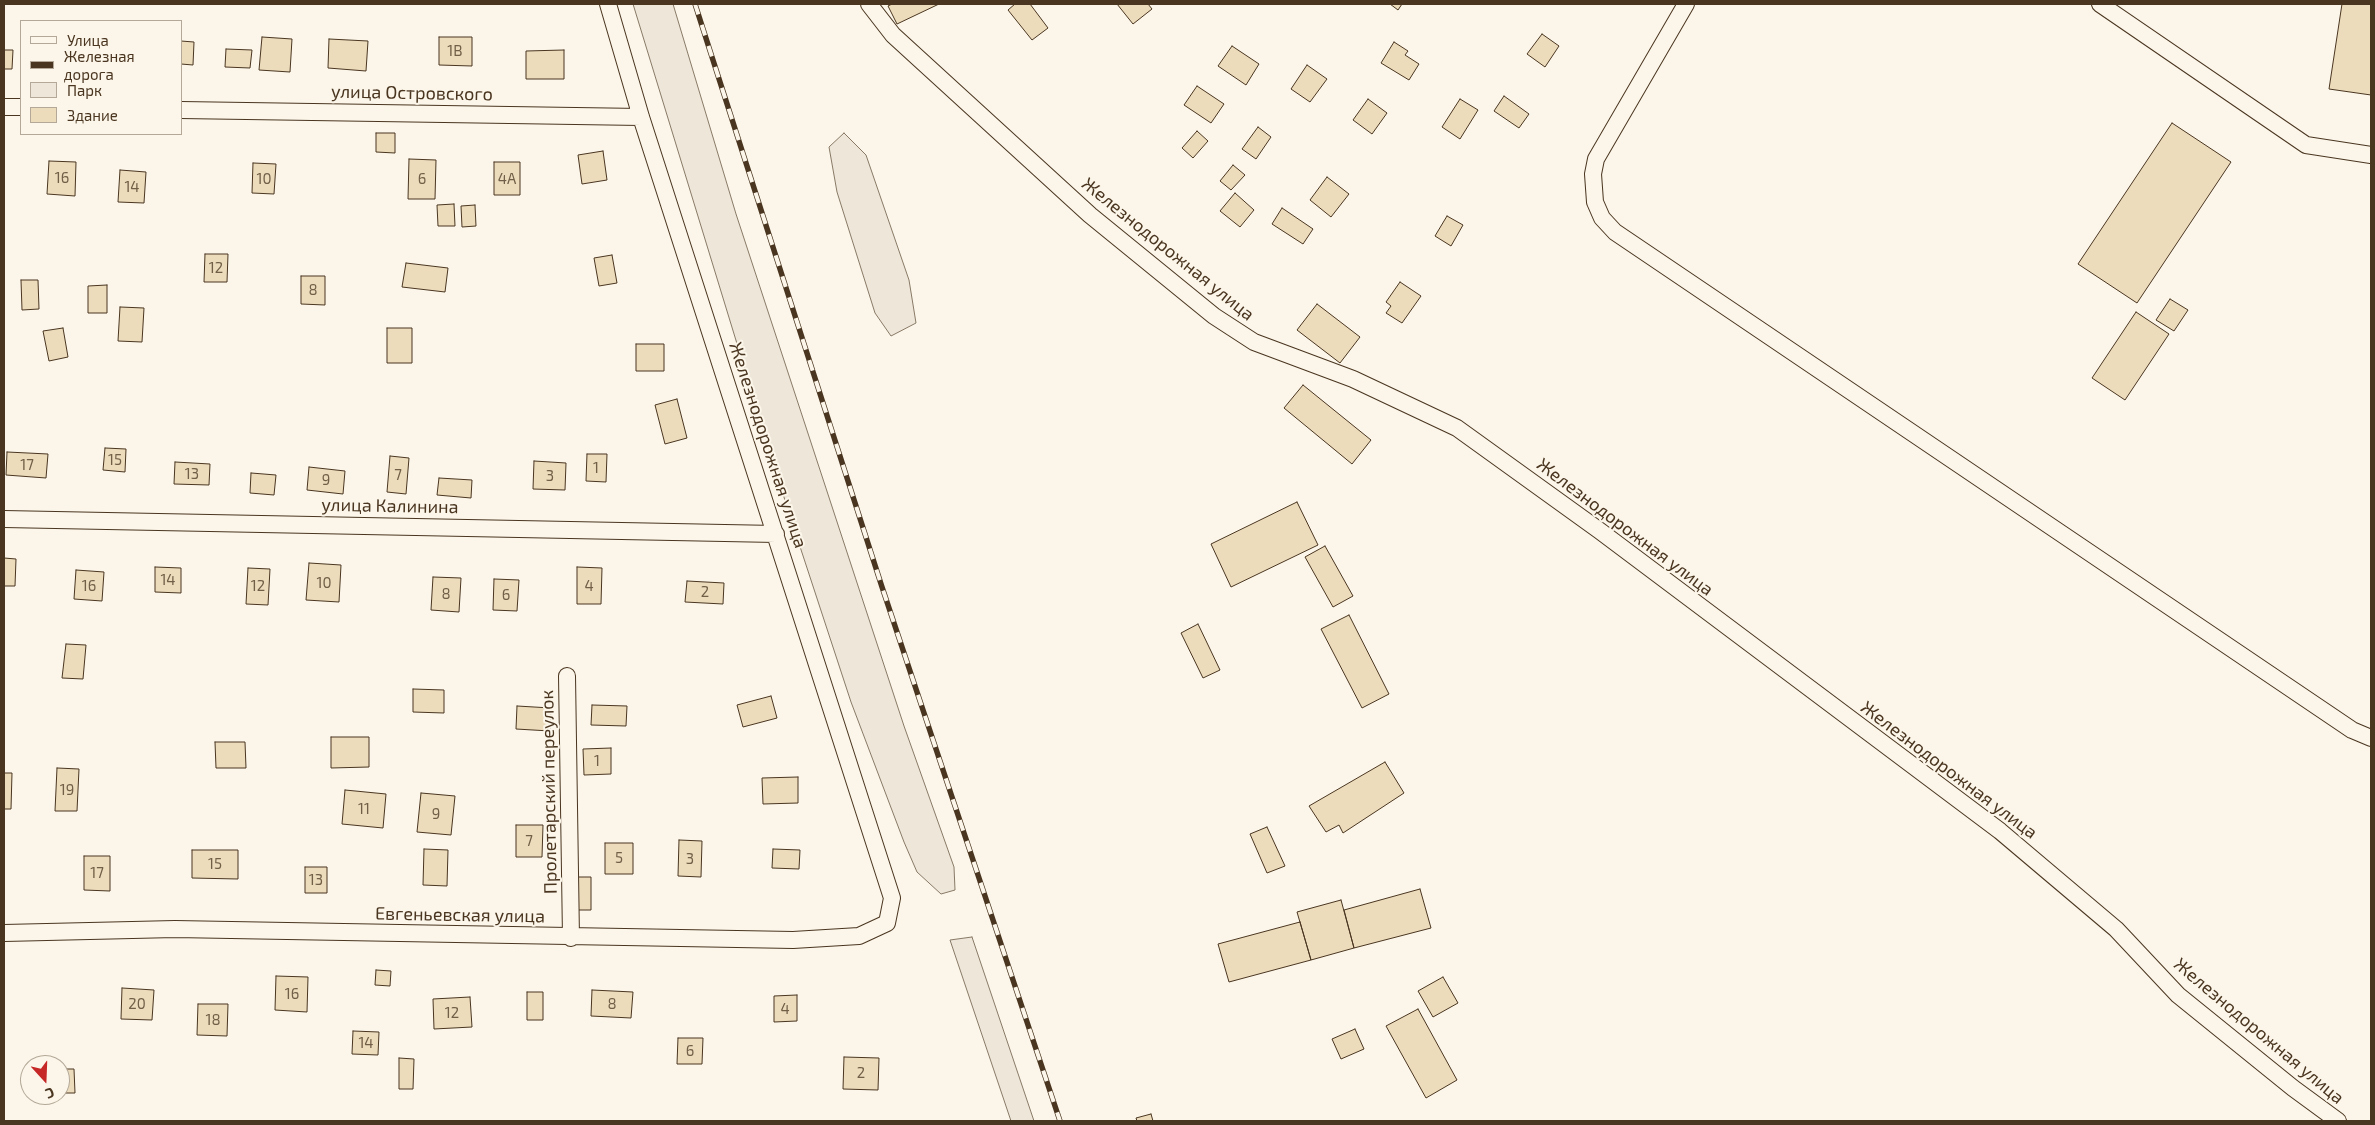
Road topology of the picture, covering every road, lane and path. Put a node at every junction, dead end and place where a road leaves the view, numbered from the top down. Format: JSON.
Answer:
{"nodes":[{"id":1,"x":608,"y":4,"type":"edge"},
{"id":2,"x":869,"y":4,"type":"edge"},
{"id":3,"x":1686,"y":4,"type":"edge"},
{"id":4,"x":2100,"y":4,"type":"edge"},
{"id":5,"x":4,"y":107,"type":"edge"},
{"id":6,"x":20,"y":107,"type":"edge"},
{"id":7,"x":182,"y":110,"type":"edge"},
{"id":8,"x":641,"y":116,"type":"junction"},
{"id":9,"x":2371,"y":155,"type":"edge"},
{"id":10,"x":4,"y":519,"type":"edge"},
{"id":11,"x":776,"y":534,"type":"junction"},
{"id":12,"x":566,"y":676,"type":"dead end"},
{"id":13,"x":2371,"y":738,"type":"edge"},
{"id":14,"x":892,"y":898,"type":"joint"},
{"id":15,"x":4,"y":933,"type":"edge"},
{"id":16,"x":571,"y":938,"type":"junction"},
{"id":17,"x":2338,"y":1121,"type":"edge"}],
"edges":[{"from":1,"to":8,"type":"street","name":"Железнодорожная улица"},
{"from":2,"to":17,"type":"street","name":"Железнодорожная улица"},
{"from":3,"to":13,"type":"street"},
{"from":4,"to":9,"type":"street"},
{"from":5,"to":6,"type":"street"},
{"from":7,"to":8,"type":"street","name":"улица Островского"},
{"from":8,"to":11,"type":"street","name":"Железнодорожная улица"},
{"from":10,"to":11,"type":"street","name":"улица Калинина"},
{"from":11,"to":14,"type":"street","name":"Железнодорожная улица"},
{"from":12,"to":16,"type":"street","name":"Пролетарский переулок"},
{"from":14,"to":16,"type":"street","name":"Евгеньевская улица"},
{"from":15,"to":16,"type":"street","name":"Евгеньевская улица"}]}
